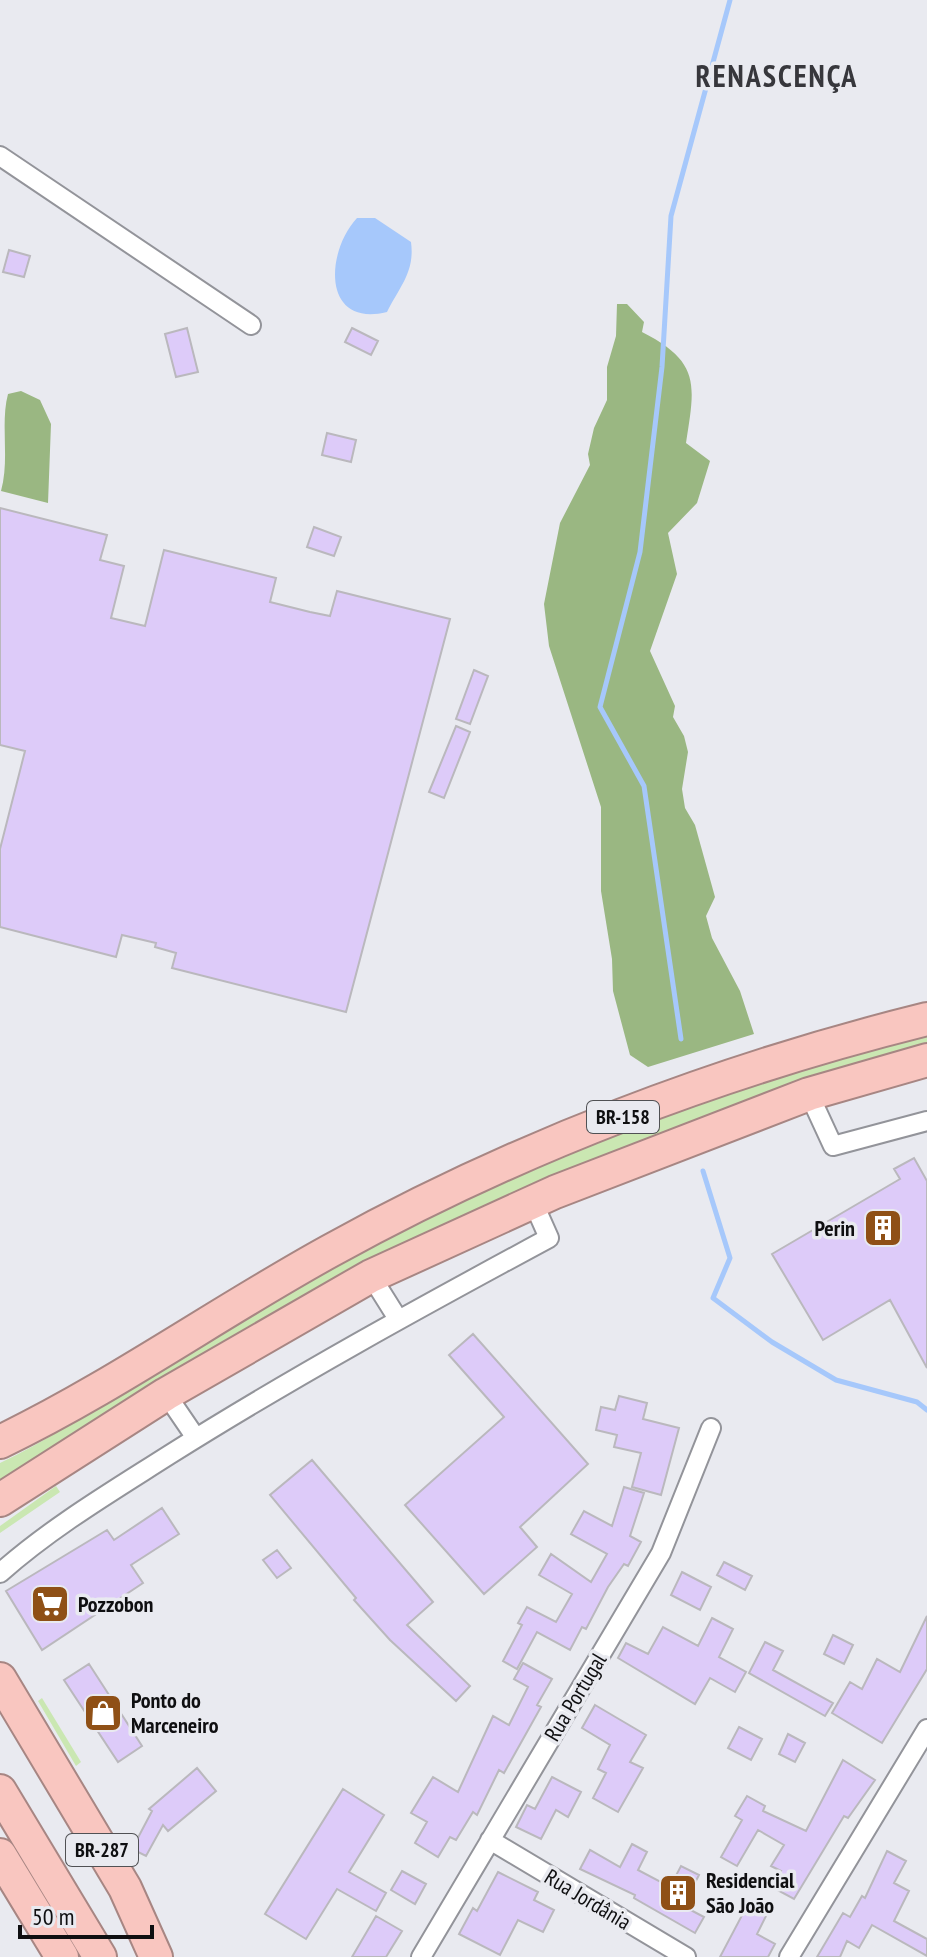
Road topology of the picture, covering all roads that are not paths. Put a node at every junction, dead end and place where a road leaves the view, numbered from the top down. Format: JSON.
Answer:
{"nodes":[{"id":1,"x":0,"y":156,"type":"edge"},
{"id":2,"x":251,"y":325,"type":"dead end"},
{"id":3,"x":927,"y":1019,"type":"edge"},
{"id":4,"x":927,"y":1060,"type":"edge"},
{"id":5,"x":809,"y":1094,"type":"junction"},
{"id":6,"x":927,"y":1121,"type":"edge"},
{"id":7,"x":533,"y":1202,"type":"junction"},
{"id":8,"x":371,"y":1276,"type":"junction"},
{"id":9,"x":398,"y":1319,"type":"junction"},
{"id":10,"x":166,"y":1394,"type":"junction"},
{"id":11,"x":711,"y":1428,"type":"dead end"},
{"id":12,"x":196,"y":1438,"type":"junction"},
{"id":13,"x":0,"y":1442,"type":"edge"},
{"id":14,"x":0,"y":1500,"type":"edge"},
{"id":15,"x":0,"y":1573,"type":"edge"},
{"id":16,"x":0,"y":1679,"type":"edge"},
{"id":17,"x":927,"y":1729,"type":"edge"},
{"id":18,"x":0,"y":1791,"type":"edge"},
{"id":19,"x":490,"y":1840,"type":"junction"},
{"id":20,"x":0,"y":1855,"type":"edge"},
{"id":21,"x":0,"y":1890,"type":"edge"},
{"id":22,"x":41,"y":1957,"type":"edge"},
{"id":23,"x":62,"y":1957,"type":"edge"},
{"id":24,"x":100,"y":1957,"type":"edge"},
{"id":25,"x":156,"y":1957,"type":"edge"},
{"id":26,"x":421,"y":1957,"type":"edge"},
{"id":27,"x":686,"y":1957,"type":"edge"},
{"id":28,"x":789,"y":1957,"type":"edge"}],
"edges":[{"from":1,"to":2,"type":"street"},
{"from":3,"to":13,"type":"highway","number":"BR-158"},
{"from":4,"to":5,"type":"highway","number":"BR-158"},
{"from":5,"to":6,"type":"street"},
{"from":5,"to":7,"type":"highway","number":"BR-158"},
{"from":7,"to":8,"type":"highway","number":"BR-158"},
{"from":7,"to":9,"type":"street"},
{"from":8,"to":9,"type":"street"},
{"from":8,"to":10,"type":"highway","number":"BR-158"},
{"from":9,"to":12,"type":"street"},
{"from":10,"to":12,"type":"street"},
{"from":10,"to":14,"type":"highway","number":"BR-158"},
{"from":11,"to":19,"type":"street","name":"Rua Portugal"},
{"from":12,"to":15,"type":"street"},
{"from":16,"to":25,"type":"highway","number":"BR-287"},
{"from":17,"to":28,"type":"street"},
{"from":18,"to":24,"type":"highway","number":"BR-287"},
{"from":19,"to":26,"type":"street","name":"Rua Portugal"},
{"from":19,"to":27,"type":"street","name":"Rua Jordânia"},
{"from":20,"to":23,"type":"highway"},
{"from":21,"to":22,"type":"highway"}]}
